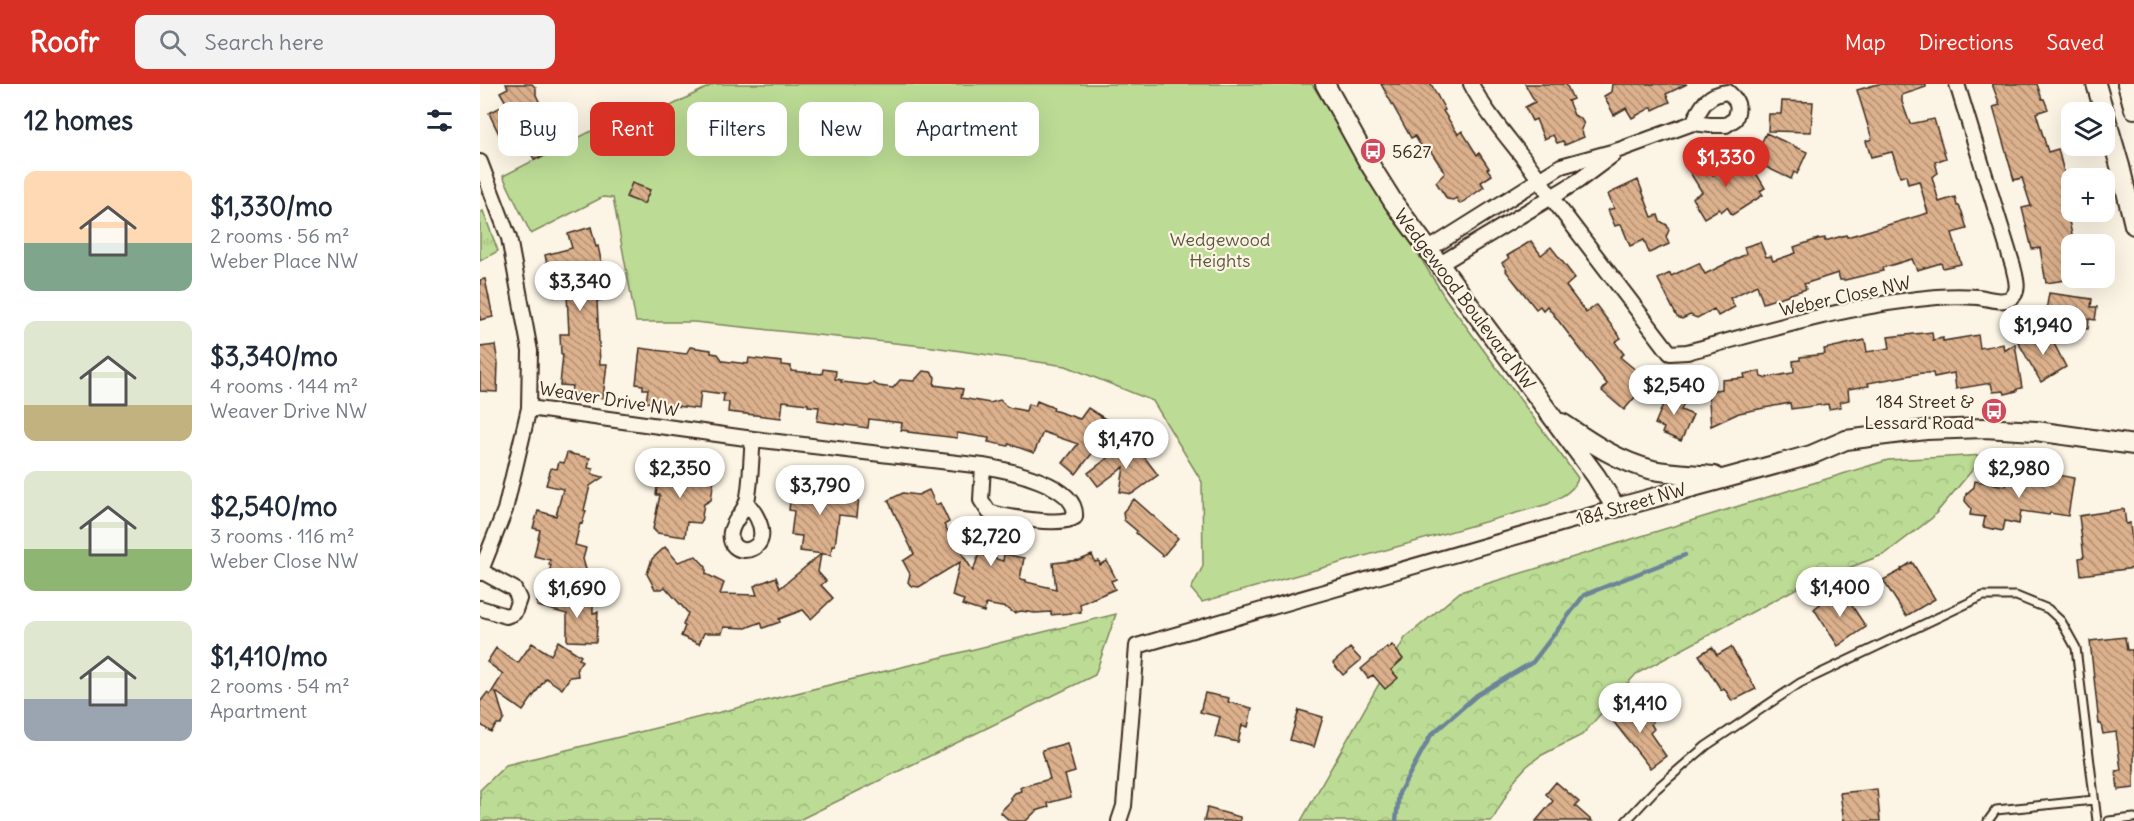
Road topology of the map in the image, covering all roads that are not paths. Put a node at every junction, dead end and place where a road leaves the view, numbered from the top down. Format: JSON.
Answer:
{"nodes":[{"id":1,"x":1325,"y":84,"type":"edge"},
{"id":2,"x":1471,"y":84,"type":"edge"},
{"id":3,"x":1957,"y":84,"type":"edge"},
{"id":4,"x":2096,"y":84,"type":"edge"},
{"id":5,"x":2127,"y":84,"type":"edge"},
{"id":6,"x":2134,"y":109,"type":"edge"},
{"id":7,"x":1693,"y":123,"type":"dead end"},
{"id":8,"x":1619,"y":150,"type":"junction"},
{"id":9,"x":480,"y":162,"type":"edge"},
{"id":10,"x":1546,"y":188,"type":"junction"},
{"id":11,"x":2134,"y":225,"type":"edge"},
{"id":12,"x":1434,"y":257,"type":"junction"},
{"id":13,"x":529,"y":408,"type":"junction"},
{"id":14,"x":1552,"y":416,"type":"junction"},
{"id":15,"x":753,"y":439,"type":"junction"},
{"id":16,"x":2134,"y":445,"type":"edge"},
{"id":17,"x":983,"y":466,"type":"junction"},
{"id":18,"x":1724,"y":477,"type":"junction"},
{"id":19,"x":747,"y":504,"type":"dead end"},
{"id":20,"x":1616,"y":508,"type":"junction"},
{"id":21,"x":480,"y":572,"type":"edge"},
{"id":22,"x":480,"y":608,"type":"edge"},
{"id":23,"x":2094,"y":800,"type":"junction"},
{"id":24,"x":2134,"y":818,"type":"edge"},
{"id":25,"x":1119,"y":821,"type":"edge"},
{"id":26,"x":1626,"y":821,"type":"edge"},
{"id":27,"x":1988,"y":821,"type":"edge"},
{"id":28,"x":2097,"y":821,"type":"edge"},
{"id":29,"x":2109,"y":821,"type":"edge"}],
"edges":[{"from":1,"to":12,"type":"street","name":"Wedgewood Boulevard NW"},
{"from":2,"to":10,"type":"street"},
{"from":3,"to":10,"type":"street","name":"Weber Close NW"},
{"from":4,"to":11,"type":"street"},
{"from":5,"to":6,"type":"street"},
{"from":7,"to":8,"type":"street"},
{"from":8,"to":10,"type":"street"},
{"from":8,"to":10,"type":"street"},
{"from":9,"to":13,"type":"street","name":"Weaver Drive NW"},
{"from":10,"to":12,"type":"street"},
{"from":10,"to":12,"type":"street"},
{"from":12,"to":14,"type":"street","name":"Wedgewood Boulevard NW"},
{"from":13,"to":15,"type":"street","name":"Weaver Drive NW"},
{"from":13,"to":21,"type":"street"},
{"from":14,"to":18,"type":"street"},
{"from":14,"to":20,"type":"street","name":"Wedgewood Boulevard NW"},
{"from":15,"to":17,"type":"street","name":"Weaver Drive NW"},
{"from":15,"to":19,"type":"street"},
{"from":16,"to":18,"type":"street","name":"184 Street NW"},
{"from":17,"to":17,"type":"street","name":"Weaver Drive NW"},
{"from":18,"to":20,"type":"street","name":"184 Street NW"},
{"from":20,"to":25,"type":"street","name":"184 Street NW"},
{"from":21,"to":22,"type":"street"},
{"from":23,"to":26,"type":"lane"},
{"from":23,"to":27,"type":"lane"},
{"from":23,"to":28,"type":"lane"},
{"from":24,"to":29,"type":"lane"}]}
